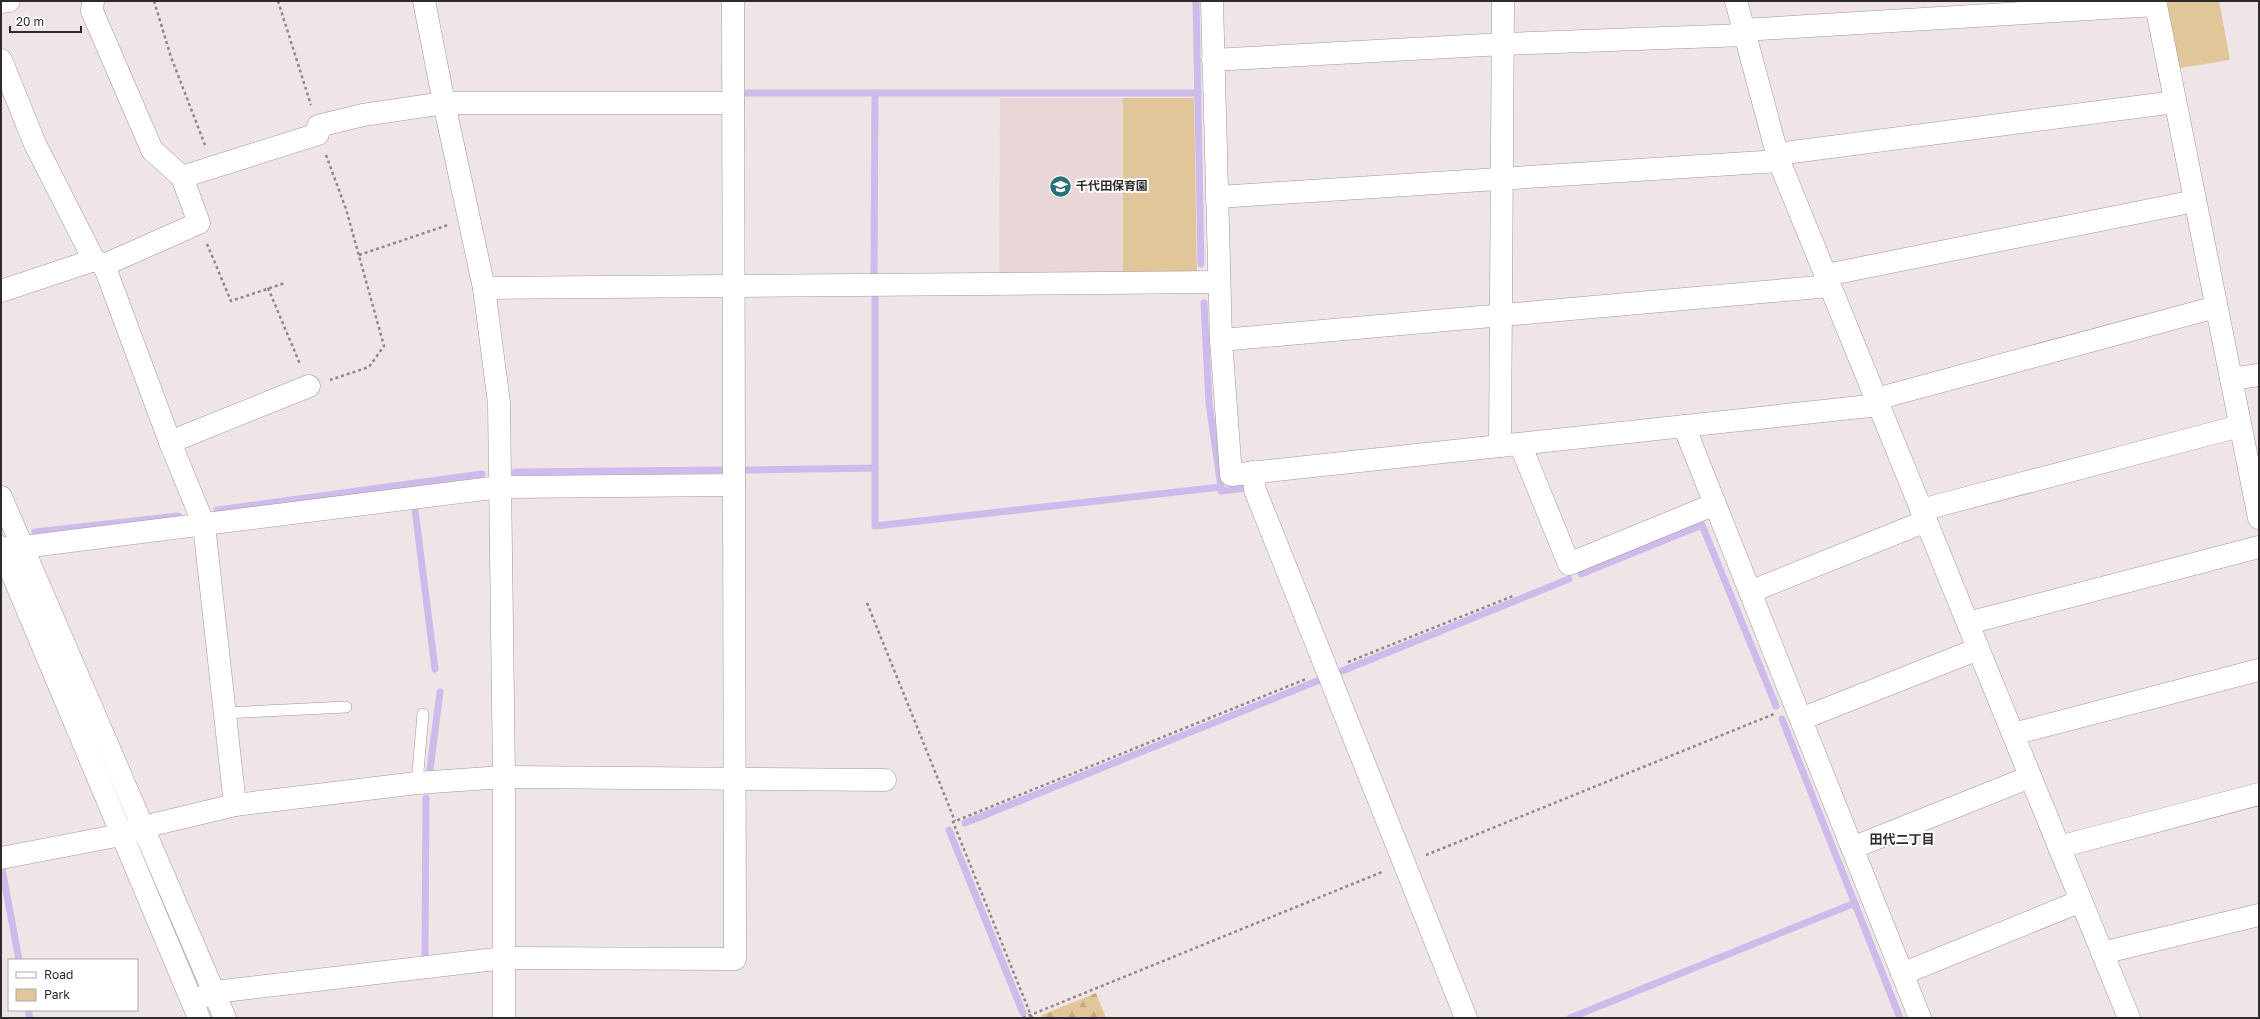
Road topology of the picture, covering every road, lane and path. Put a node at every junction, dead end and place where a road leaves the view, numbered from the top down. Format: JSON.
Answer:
{"nodes":[{"id":1,"x":9,"y":1,"type":"edge"},
{"id":2,"x":93,"y":1,"type":"edge"},
{"id":3,"x":154,"y":1,"type":"edge"},
{"id":4,"x":278,"y":1,"type":"edge"},
{"id":5,"x":424,"y":1,"type":"edge"},
{"id":6,"x":733,"y":1,"type":"edge"},
{"id":7,"x":1212,"y":1,"type":"edge"},
{"id":8,"x":1504,"y":1,"type":"edge"},
{"id":9,"x":1736,"y":1,"type":"edge"},
{"id":10,"x":1,"y":2,"type":"edge"},
{"id":11,"x":2006,"y":7,"type":"edge"},
{"id":12,"x":1744,"y":32,"type":"junction"},
{"id":13,"x":1503,"y":44,"type":"junction"},
{"id":14,"x":1,"y":60,"type":"edge"},
{"id":15,"x":1213,"y":60,"type":"junction"},
{"id":16,"x":733,"y":102,"type":"junction"},
{"id":17,"x":2175,"y":102,"type":"junction"},
{"id":18,"x":444,"y":103,"type":"junction"},
{"id":19,"x":318,"y":130,"type":"junction"},
{"id":20,"x":1778,"y":158,"type":"junction"},
{"id":21,"x":214,"y":168,"type":"junction"},
{"id":22,"x":182,"y":177,"type":"junction"},
{"id":23,"x":1502,"y":180,"type":"junction"},
{"id":24,"x":1217,"y":197,"type":"junction"},
{"id":25,"x":2195,"y":201,"type":"junction"},
{"id":26,"x":469,"y":218,"type":"junction"},
{"id":27,"x":199,"y":223,"type":"junction"},
{"id":28,"x":359,"y":255,"type":"junction"},
{"id":29,"x":99,"y":262,"type":"junction"},
{"id":30,"x":1828,"y":280,"type":"junction"},
{"id":31,"x":1219,"y":282,"type":"junction"},
{"id":32,"x":285,"y":283,"type":"dead end"},
{"id":33,"x":734,"y":285,"type":"junction"},
{"id":34,"x":268,"y":288,"type":"junction"},
{"id":35,"x":484,"y":288,"type":"junction"},
{"id":36,"x":1,"y":291,"type":"edge"},
{"id":37,"x":2216,"y":307,"type":"junction"},
{"id":38,"x":1501,"y":315,"type":"junction"},
{"id":39,"x":1221,"y":340,"type":"junction"},
{"id":40,"x":2259,"y":375,"type":"edge"},
{"id":41,"x":2231,"y":379,"type":"junction"},
{"id":42,"x":310,"y":386,"type":"junction"},
{"id":43,"x":1878,"y":402,"type":"junction"},
{"id":44,"x":1684,"y":426,"type":"junction"},
{"id":45,"x":2240,"y":426,"type":"junction"},
{"id":46,"x":170,"y":442,"type":"junction"},
{"id":47,"x":1510,"y":445,"type":"junction"},
{"id":48,"x":1252,"y":472,"type":"junction"},
{"id":49,"x":734,"y":485,"type":"junction"},
{"id":50,"x":500,"y":486,"type":"junction"},
{"id":51,"x":1,"y":497,"type":"edge"},
{"id":52,"x":1715,"y":504,"type":"junction"},
{"id":53,"x":1924,"y":515,"type":"junction"},
{"id":54,"x":2259,"y":518,"type":"edge"},
{"id":55,"x":204,"y":525,"type":"junction"},
{"id":56,"x":2259,"y":547,"type":"edge"},
{"id":57,"x":11,"y":550,"type":"edge"},
{"id":58,"x":1750,"y":592,"type":"junction"},
{"id":59,"x":1513,"y":596,"type":"dead end"},
{"id":60,"x":867,"y":603,"type":"dead end"},
{"id":61,"x":1968,"y":623,"type":"junction"},
{"id":62,"x":1978,"y":649,"type":"junction"},
{"id":63,"x":2259,"y":670,"type":"edge"},
{"id":64,"x":1327,"y":671,"type":"junction"},
{"id":65,"x":346,"y":707,"type":"dead end"},
{"id":66,"x":225,"y":713,"type":"junction"},
{"id":67,"x":423,"y":714,"type":"dead end"},
{"id":68,"x":1801,"y":719,"type":"junction"},
{"id":69,"x":2013,"y":734,"type":"junction"},
{"id":70,"x":504,"y":777,"type":"junction"},
{"id":71,"x":2030,"y":777,"type":"junction"},
{"id":72,"x":734,"y":779,"type":"junction"},
{"id":73,"x":885,"y":780,"type":"dead end"},
{"id":74,"x":417,"y":783,"type":"junction"},
{"id":75,"x":2259,"y":794,"type":"edge"},
{"id":76,"x":235,"y":805,"type":"junction"},
{"id":77,"x":955,"y":821,"type":"junction"},
{"id":78,"x":133,"y":831,"type":"junction"},
{"id":79,"x":2059,"y":847,"type":"junction"},
{"id":80,"x":1852,"y":848,"type":"junction"},
{"id":81,"x":1,"y":858,"type":"edge"},
{"id":82,"x":2081,"y":901,"type":"junction"},
{"id":83,"x":2259,"y":916,"type":"edge"},
{"id":84,"x":2102,"y":953,"type":"junction"},
{"id":85,"x":504,"y":958,"type":"junction"},
{"id":86,"x":1902,"y":974,"type":"junction"},
{"id":87,"x":203,"y":1001,"type":"edge"},
{"id":88,"x":225,"y":1018,"type":"edge"},
{"id":89,"x":504,"y":1018,"type":"edge"},
{"id":90,"x":1032,"y":1018,"type":"edge"},
{"id":91,"x":1466,"y":1018,"type":"edge"},
{"id":92,"x":1920,"y":1018,"type":"edge"},
{"id":93,"x":2129,"y":1018,"type":"edge"}],
"edges":[{"from":1,"to":10,"type":"street"},
{"from":2,"to":22,"type":"street"},
{"from":3,"to":21,"type":"path"},
{"from":4,"to":19,"type":"path"},
{"from":5,"to":18,"type":"street"},
{"from":6,"to":16,"type":"street"},
{"from":7,"to":15,"type":"street"},
{"from":8,"to":13,"type":"street"},
{"from":9,"to":12,"type":"street"},
{"from":11,"to":12,"type":"street"},
{"from":11,"to":17,"type":"street"},
{"from":12,"to":13,"type":"street"},
{"from":12,"to":20,"type":"street"},
{"from":13,"to":15,"type":"street"},
{"from":13,"to":23,"type":"street"},
{"from":14,"to":29,"type":"street"},
{"from":15,"to":24,"type":"street"},
{"from":16,"to":18,"type":"street"},
{"from":16,"to":33,"type":"street"},
{"from":17,"to":20,"type":"street"},
{"from":17,"to":25,"type":"street"},
{"from":18,"to":19,"type":"street"},
{"from":18,"to":26,"type":"street"},
{"from":19,"to":21,"type":"street"},
{"from":19,"to":28,"type":"path"},
{"from":20,"to":23,"type":"street"},
{"from":20,"to":30,"type":"street"},
{"from":21,"to":22,"type":"street"},
{"from":22,"to":27,"type":"street"},
{"from":23,"to":24,"type":"street"},
{"from":23,"to":38,"type":"street"},
{"from":24,"to":31,"type":"street"},
{"from":25,"to":30,"type":"street"},
{"from":25,"to":37,"type":"street"},
{"from":26,"to":28,"type":"path"},
{"from":26,"to":35,"type":"street"},
{"from":27,"to":29,"type":"street"},
{"from":27,"to":34,"type":"path"},
{"from":28,"to":42,"type":"path"},
{"from":29,"to":36,"type":"street"},
{"from":29,"to":46,"type":"street"},
{"from":30,"to":38,"type":"street"},
{"from":30,"to":43,"type":"street"},
{"from":31,"to":33,"type":"street"},
{"from":31,"to":39,"type":"street"},
{"from":32,"to":34,"type":"path"},
{"from":33,"to":35,"type":"street"},
{"from":33,"to":49,"type":"street"},
{"from":34,"to":42,"type":"path"},
{"from":35,"to":50,"type":"street"},
{"from":37,"to":41,"type":"street"},
{"from":37,"to":43,"type":"street"},
{"from":38,"to":39,"type":"street"},
{"from":38,"to":47,"type":"street"},
{"from":39,"to":48,"type":"street"},
{"from":40,"to":41,"type":"street"},
{"from":41,"to":45,"type":"street"},
{"from":42,"to":46,"type":"street"},
{"from":43,"to":44,"type":"street"},
{"from":43,"to":53,"type":"street"},
{"from":44,"to":47,"type":"street"},
{"from":44,"to":52,"type":"street"},
{"from":45,"to":53,"type":"street"},
{"from":45,"to":54,"type":"street"},
{"from":46,"to":55,"type":"street"},
{"from":47,"to":48,"type":"street"},
{"from":47,"to":52,"type":"street"},
{"from":48,"to":64,"type":"street"},
{"from":49,"to":50,"type":"street"},
{"from":49,"to":72,"type":"street"},
{"from":50,"to":55,"type":"street"},
{"from":50,"to":70,"type":"street"},
{"from":51,"to":57,"type":"street"},
{"from":52,"to":58,"type":"street"},
{"from":53,"to":58,"type":"street"},
{"from":53,"to":61,"type":"street"},
{"from":55,"to":57,"type":"street"},
{"from":55,"to":66,"type":"street"},
{"from":56,"to":61,"type":"street"},
{"from":57,"to":78,"type":"street"},
{"from":58,"to":68,"type":"street"},
{"from":59,"to":64,"type":"path"},
{"from":60,"to":77,"type":"path"},
{"from":61,"to":62,"type":"street"},
{"from":62,"to":68,"type":"street"},
{"from":62,"to":69,"type":"street"},
{"from":63,"to":69,"type":"street"},
{"from":64,"to":77,"type":"path"},
{"from":64,"to":91,"type":"street"},
{"from":65,"to":66,"type":"lane"},
{"from":66,"to":76,"type":"street"},
{"from":67,"to":74,"type":"lane"},
{"from":68,"to":80,"type":"street"},
{"from":69,"to":71,"type":"street"},
{"from":70,"to":72,"type":"street"},
{"from":70,"to":74,"type":"street"},
{"from":70,"to":85,"type":"street"},
{"from":71,"to":79,"type":"street"},
{"from":71,"to":80,"type":"street"},
{"from":72,"to":73,"type":"street"},
{"from":72,"to":85,"type":"street"},
{"from":74,"to":76,"type":"street"},
{"from":75,"to":79,"type":"street"},
{"from":76,"to":78,"type":"street"},
{"from":77,"to":90,"type":"path"},
{"from":78,"to":81,"type":"street"},
{"from":78,"to":87,"type":"street"},
{"from":79,"to":82,"type":"street"},
{"from":80,"to":86,"type":"street"},
{"from":82,"to":84,"type":"street"},
{"from":82,"to":86,"type":"street"},
{"from":83,"to":84,"type":"street"},
{"from":84,"to":93,"type":"street"},
{"from":85,"to":87,"type":"street"},
{"from":85,"to":89,"type":"street"},
{"from":86,"to":92,"type":"street"},
{"from":87,"to":88,"type":"street"}]}
